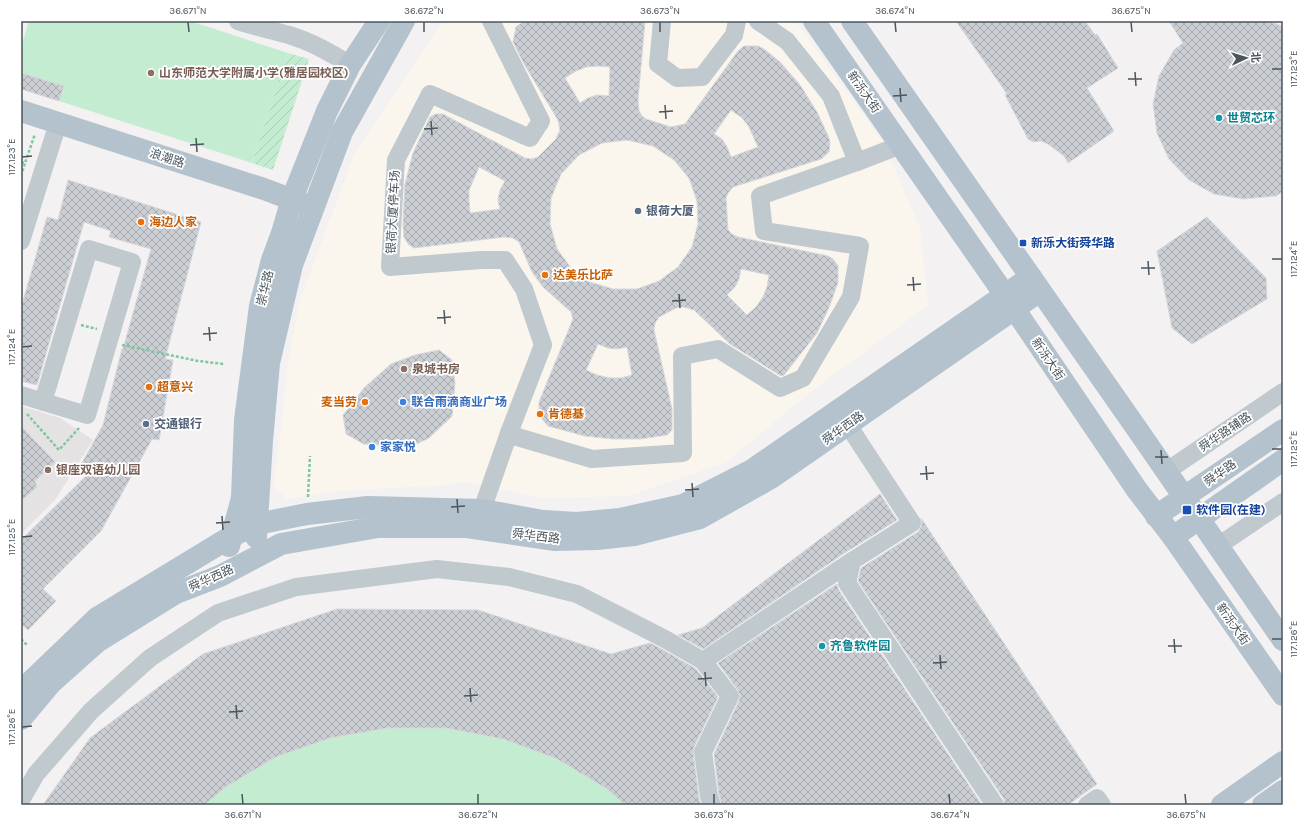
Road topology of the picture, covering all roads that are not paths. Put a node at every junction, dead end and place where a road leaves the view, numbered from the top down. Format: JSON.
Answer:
{"nodes":[{"id":1,"x":238,"y":21,"type":"edge"},
{"id":2,"x":380,"y":21,"type":"edge"},
{"id":3,"x":404,"y":21,"type":"edge"},
{"id":4,"x":491,"y":21,"type":"edge"},
{"id":5,"x":662,"y":21,"type":"edge"},
{"id":6,"x":737,"y":21,"type":"edge"},
{"id":7,"x":758,"y":21,"type":"edge"},
{"id":8,"x":814,"y":21,"type":"edge"},
{"id":9,"x":852,"y":21,"type":"edge"},
{"id":10,"x":350,"y":65,"type":"junction"},
{"id":11,"x":21,"y":111,"type":"edge"},
{"id":12,"x":48,"y":125,"type":"junction"},
{"id":13,"x":901,"y":145,"type":"junction"},
{"id":14,"x":857,"y":162,"type":"junction"},
{"id":15,"x":292,"y":199,"type":"junction"},
{"id":16,"x":312,"y":208,"type":"junction"},
{"id":17,"x":21,"y":211,"type":"edge"},
{"id":18,"x":21,"y":241,"type":"edge"},
{"id":19,"x":1035,"y":284,"type":"junction"},
{"id":20,"x":1010,"y":302,"type":"junction"},
{"id":21,"x":1283,"y":392,"type":"edge"},
{"id":22,"x":21,"y":395,"type":"edge"},
{"id":23,"x":43,"y":402,"type":"junction"},
{"id":24,"x":848,"y":425,"type":"junction"},
{"id":25,"x":1283,"y":430,"type":"edge"},
{"id":26,"x":509,"y":433,"type":"junction"},
{"id":27,"x":1283,"y":460,"type":"edge"},
{"id":28,"x":1166,"y":472,"type":"junction"},
{"id":29,"x":1185,"y":498,"type":"junction"},
{"id":30,"x":1283,"y":502,"type":"edge"},
{"id":31,"x":482,"y":510,"type":"junction"},
{"id":32,"x":1156,"y":516,"type":"junction"},
{"id":33,"x":1199,"y":518,"type":"junction"},
{"id":34,"x":258,"y":524,"type":"junction"},
{"id":35,"x":232,"y":536,"type":"junction"},
{"id":36,"x":1173,"y":537,"type":"junction"},
{"id":37,"x":1218,"y":546,"type":"junction"},
{"id":38,"x":255,"y":556,"type":"junction"},
{"id":39,"x":852,"y":561,"type":"junction"},
{"id":40,"x":220,"y":576,"type":"junction"},
{"id":41,"x":1283,"y":640,"type":"edge"},
{"id":42,"x":703,"y":661,"type":"junction"},
{"id":43,"x":21,"y":691,"type":"edge"},
{"id":44,"x":1283,"y":696,"type":"edge"},
{"id":45,"x":21,"y":719,"type":"edge"},
{"id":46,"x":1283,"y":762,"type":"edge"},
{"id":47,"x":1283,"y":791,"type":"edge"},
{"id":48,"x":21,"y":800,"type":"edge"},
{"id":49,"x":712,"y":805,"type":"edge"},
{"id":50,"x":995,"y":805,"type":"edge"},
{"id":51,"x":1087,"y":805,"type":"edge"},
{"id":52,"x":1102,"y":805,"type":"edge"},
{"id":53,"x":1222,"y":805,"type":"edge"},
{"id":54,"x":1263,"y":805,"type":"edge"}],
"edges":[{"from":1,"to":10,"type":"street"},
{"from":2,"to":10,"type":"main road","name":"崇华路"},
{"from":3,"to":16,"type":"main road","name":"崇华路"},
{"from":4,"to":26,"type":"street","name":"银荷大厦停车场"},
{"from":5,"to":6,"type":"street"},
{"from":7,"to":14,"type":"street"},
{"from":8,"to":13,"type":"main road","name":"新泺大街"},
{"from":9,"to":19,"type":"main road"},
{"from":10,"to":15,"type":"main road","name":"崇华路"},
{"from":11,"to":12,"type":"main road","name":"浪潮路"},
{"from":12,"to":15,"type":"main road","name":"浪潮路"},
{"from":12,"to":17,"type":"street"},
{"from":12,"to":18,"type":"street"},
{"from":13,"to":14,"type":"street"},
{"from":13,"to":20,"type":"main road","name":"新泺大街"},
{"from":14,"to":26,"type":"street"},
{"from":15,"to":16,"type":"main road","name":"浪潮路"},
{"from":15,"to":35,"type":"main road","name":"崇华路"},
{"from":16,"to":34,"type":"main road","name":"崇华路"},
{"from":19,"to":20,"type":"main road","name":"舜华西路"},
{"from":19,"to":28,"type":"main road"},
{"from":20,"to":24,"type":"main road","name":"舜华西路"},
{"from":20,"to":31,"type":"main road","name":"舜华西路"},
{"from":20,"to":32,"type":"main road","name":"新泺大街"},
{"from":21,"to":28,"type":"street","name":"舜华路辅路"},
{"from":22,"to":23,"type":"street"},
{"from":23,"to":23,"type":"street"},
{"from":24,"to":38,"type":"main road","name":"舜华西路"},
{"from":24,"to":39,"type":"street"},
{"from":25,"to":29,"type":"main road","name":"舜华路"},
{"from":26,"to":31,"type":"street","name":"银荷大厦停车场"},
{"from":27,"to":33,"type":"main road","name":"舜华路"},
{"from":28,"to":29,"type":"main road"},
{"from":29,"to":32,"type":"main road","name":"舜华路"},
{"from":29,"to":33,"type":"main road"},
{"from":30,"to":37,"type":"street"},
{"from":31,"to":34,"type":"main road","name":"舜华西路"},
{"from":32,"to":36,"type":"main road","name":"新泺大街"},
{"from":33,"to":36,"type":"main road","name":"舜华路"},
{"from":33,"to":37,"type":"main road"},
{"from":34,"to":35,"type":"main road","name":"舜华西路"},
{"from":34,"to":38,"type":"main road","name":"崇华路"},
{"from":35,"to":40,"type":"main road","name":"崇华路"},
{"from":35,"to":43,"type":"main road","name":"舜华西路"},
{"from":36,"to":44,"type":"main road","name":"新泺大街"},
{"from":37,"to":41,"type":"main road"},
{"from":38,"to":40,"type":"main road","name":"舜华西路"},
{"from":39,"to":42,"type":"street"},
{"from":39,"to":50,"type":"street"},
{"from":40,"to":45,"type":"main road","name":"舜华西路"},
{"from":42,"to":48,"type":"street"},
{"from":42,"to":49,"type":"street"},
{"from":46,"to":53,"type":"main road"},
{"from":47,"to":54,"type":"main road"},
{"from":51,"to":52,"type":"street"}]}
